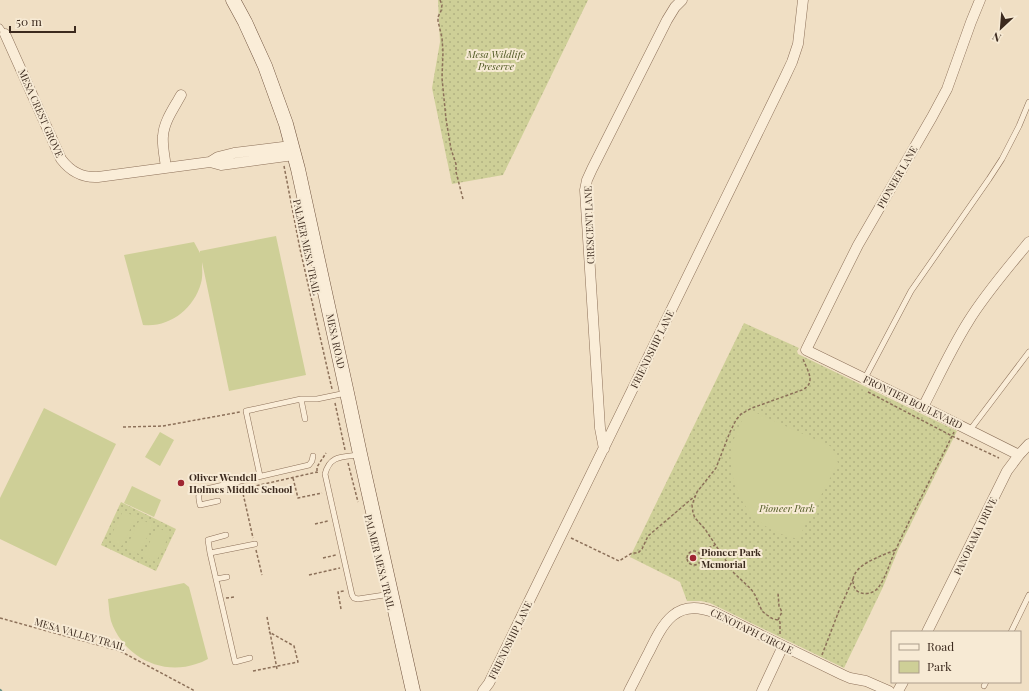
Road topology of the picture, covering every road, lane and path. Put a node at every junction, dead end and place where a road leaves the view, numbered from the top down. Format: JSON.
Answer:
{"nodes":[{"id":1,"x":232,"y":0,"type":"edge"},
{"id":2,"x":440,"y":0,"type":"edge"},
{"id":3,"x":682,"y":0,"type":"edge"},
{"id":4,"x":803,"y":0,"type":"edge"},
{"id":5,"x":980,"y":0,"type":"edge"},
{"id":6,"x":3,"y":30,"type":"edge"},
{"id":7,"x":181,"y":95,"type":"dead end"},
{"id":8,"x":1029,"y":102,"type":"edge"},
{"id":9,"x":289,"y":152,"type":"junction"},
{"id":10,"x":257,"y":155,"type":"junction"},
{"id":11,"x":166,"y":168,"type":"junction"},
{"id":12,"x":463,"y":199,"type":"dead end"},
{"id":13,"x":1029,"y":242,"type":"edge"},
{"id":14,"x":1029,"y":352,"type":"edge"},
{"id":15,"x":804,"y":354,"type":"junction"},
{"id":16,"x":864,"y":378,"type":"junction"},
{"id":17,"x":347,"y":393,"type":"junction"},
{"id":18,"x":333,"y":396,"type":"junction"},
{"id":19,"x":301,"y":398,"type":"junction"},
{"id":20,"x":923,"y":407,"type":"junction"},
{"id":21,"x":246,"y":411,"type":"junction"},
{"id":22,"x":305,"y":419,"type":"dead end"},
{"id":23,"x":958,"y":424,"type":"junction"},
{"id":24,"x":123,"y":427,"type":"dead end"},
{"id":25,"x":970,"y":430,"type":"junction"},
{"id":26,"x":952,"y":436,"type":"junction"},
{"id":27,"x":1029,"y":444,"type":"edge"},
{"id":28,"x":604,"y":448,"type":"junction"},
{"id":29,"x":326,"y":453,"type":"dead end"},
{"id":30,"x":353,"y":455,"type":"junction"},
{"id":31,"x":1019,"y":455,"type":"junction"},
{"id":32,"x":313,"y":456,"type":"dead end"},
{"id":33,"x":998,"y":458,"type":"dead end"},
{"id":34,"x":291,"y":469,"type":"junction"},
{"id":35,"x":317,"y":472,"type":"junction"},
{"id":36,"x":260,"y":476,"type":"junction"},
{"id":37,"x":293,"y":477,"type":"junction"},
{"id":38,"x":319,"y":479,"type":"dead end"},
{"id":39,"x":241,"y":481,"type":"junction"},
{"id":40,"x":242,"y":489,"type":"junction"},
{"id":41,"x":322,"y":494,"type":"dead end"},
{"id":42,"x":696,"y":495,"type":"junction"},
{"id":43,"x":218,"y":501,"type":"dead end"},
{"id":44,"x":358,"y":503,"type":"dead end"},
{"id":45,"x":328,"y":521,"type":"dead end"},
{"id":46,"x":315,"y":524,"type":"dead end"},
{"id":47,"x":226,"y":535,"type":"dead end"},
{"id":48,"x":561,"y":536,"type":"junction"},
{"id":49,"x":255,"y":544,"type":"junction"},
{"id":50,"x":715,"y":545,"type":"junction"},
{"id":51,"x":895,"y":550,"type":"junction"},
{"id":52,"x":210,"y":553,"type":"junction"},
{"id":53,"x":700,"y":553,"type":"junction"},
{"id":54,"x":336,"y":555,"type":"dead end"},
{"id":55,"x":323,"y":558,"type":"dead end"},
{"id":56,"x":346,"y":567,"type":"junction"},
{"id":57,"x":262,"y":575,"type":"dead end"},
{"id":58,"x":309,"y":575,"type":"dead end"},
{"id":59,"x":227,"y":577,"type":"dead end"},
{"id":60,"x":854,"y":577,"type":"junction"},
{"id":61,"x":216,"y":579,"type":"junction"},
{"id":62,"x":344,"y":592,"type":"dead end"},
{"id":63,"x":778,"y":592,"type":"dead end"},
{"id":64,"x":391,"y":594,"type":"junction"},
{"id":65,"x":1029,"y":595,"type":"edge"},
{"id":66,"x":341,"y":609,"type":"dead end"},
{"id":67,"x":267,"y":617,"type":"dead end"},
{"id":68,"x":0,"y":618,"type":"edge"},
{"id":69,"x":778,"y":620,"type":"junction"},
{"id":70,"x":928,"y":631,"type":"edge"},
{"id":71,"x":1011,"y":631,"type":"edge"},
{"id":72,"x":269,"y":632,"type":"junction"},
{"id":73,"x":780,"y":635,"type":"dead end"},
{"id":74,"x":784,"y":646,"type":"junction"},
{"id":75,"x":296,"y":655,"type":"junction"},
{"id":76,"x":299,"y":655,"type":"dead end"},
{"id":77,"x":822,"y":656,"type":"dead end"},
{"id":78,"x":250,"y":658,"type":"dead end"},
{"id":79,"x":277,"y":666,"type":"junction"},
{"id":80,"x":277,"y":669,"type":"dead end"},
{"id":81,"x":253,"y":671,"type":"dead end"},
{"id":82,"x":195,"y":691,"type":"edge"},
{"id":83,"x":413,"y":691,"type":"edge"},
{"id":84,"x":482,"y":691,"type":"edge"},
{"id":85,"x":629,"y":691,"type":"edge"},
{"id":86,"x":762,"y":691,"type":"edge"},
{"id":87,"x":889,"y":691,"type":"edge"}],
"edges":[{"from":1,"to":9,"type":"main road","name":"MESA ROAD"},
{"from":2,"to":12,"type":"path"},
{"from":3,"to":28,"type":"street","name":"CRESCENT LANE"},
{"from":4,"to":28,"type":"street","name":"FRIENDSHIP LANE"},
{"from":5,"to":15,"type":"street","name":"PIONEER LANE"},
{"from":6,"to":11,"type":"street","name":"MESA CREST GROVE"},
{"from":7,"to":11,"type":"street"},
{"from":8,"to":16,"type":"lane"},
{"from":9,"to":10,"type":"street","name":"MESA CREST GROVE"},
{"from":9,"to":10,"type":"street","name":"MESA CREST GROVE"},
{"from":9,"to":17,"type":"main road","name":"MESA ROAD"},
{"from":9,"to":18,"type":"path","name":"PALMER MESA TRAIL"},
{"from":10,"to":11,"type":"street","name":"MESA CREST GROVE"},
{"from":13,"to":20,"type":"street"},
{"from":14,"to":25,"type":"lane"},
{"from":15,"to":16,"type":"street","name":"FRONTIER BOULEVARD"},
{"from":15,"to":42,"type":"path"},
{"from":16,"to":20,"type":"street","name":"FRONTIER BOULEVARD"},
{"from":17,"to":18,"type":"lane"},
{"from":17,"to":30,"type":"main road","name":"MESA ROAD"},
{"from":18,"to":19,"type":"lane"},
{"from":18,"to":30,"type":"path","name":"PALMER MESA TRAIL"},
{"from":19,"to":21,"type":"lane"},
{"from":19,"to":22,"type":"lane"},
{"from":20,"to":23,"type":"street","name":"FRONTIER BOULEVARD"},
{"from":21,"to":24,"type":"path"},
{"from":21,"to":36,"type":"lane"},
{"from":23,"to":25,"type":"street","name":"FRONTIER BOULEVARD"},
{"from":23,"to":26,"type":"path"},
{"from":25,"to":31,"type":"street","name":"FRONTIER BOULEVARD"},
{"from":26,"to":33,"type":"path"},
{"from":26,"to":51,"type":"path"},
{"from":27,"to":31,"type":"street","name":"PANORAMA DRIVE"},
{"from":28,"to":48,"type":"street","name":"FRIENDSHIP LANE"},
{"from":29,"to":35,"type":"path"},
{"from":30,"to":44,"type":"path","name":"PALMER MESA TRAIL"},
{"from":30,"to":56,"type":"lane"},
{"from":30,"to":64,"type":"main road","name":"MESA ROAD"},
{"from":31,"to":70,"type":"street","name":"PANORAMA DRIVE"},
{"from":32,"to":34,"type":"lane"},
{"from":34,"to":36,"type":"lane"},
{"from":34,"to":37,"type":"path"},
{"from":35,"to":37,"type":"path"},
{"from":35,"to":38,"type":"path"},
{"from":36,"to":39,"type":"lane"},
{"from":37,"to":40,"type":"path"},
{"from":37,"to":41,"type":"path"},
{"from":39,"to":40,"type":"path"},
{"from":39,"to":43,"type":"lane"},
{"from":40,"to":49,"type":"path"},
{"from":42,"to":48,"type":"path"},
{"from":42,"to":50,"type":"path"},
{"from":45,"to":46,"type":"path"},
{"from":47,"to":52,"type":"lane"},
{"from":48,"to":84,"type":"street","name":"FRIENDSHIP LANE"},
{"from":49,"to":52,"type":"lane"},
{"from":49,"to":57,"type":"path"},
{"from":50,"to":53,"type":"path"},
{"from":50,"to":69,"type":"path"},
{"from":51,"to":60,"type":"path"},
{"from":51,"to":60,"type":"path"},
{"from":52,"to":61,"type":"lane"},
{"from":53,"to":53,"type":"path"},
{"from":54,"to":55,"type":"path"},
{"from":56,"to":58,"type":"path"},
{"from":56,"to":64,"type":"lane"},
{"from":59,"to":61,"type":"lane"},
{"from":60,"to":77,"type":"path"},
{"from":61,"to":78,"type":"lane"},
{"from":62,"to":66,"type":"path"},
{"from":63,"to":69,"type":"path"},
{"from":64,"to":83,"type":"main road","name":"MESA ROAD"},
{"from":65,"to":71,"type":"lane"},
{"from":67,"to":72,"type":"path"},
{"from":68,"to":82,"type":"path","name":"MESA VALLEY TRAIL"},
{"from":69,"to":73,"type":"path"},
{"from":72,"to":75,"type":"path"},
{"from":72,"to":79,"type":"path"},
{"from":74,"to":85,"type":"street","name":"CENOTAPH CIRCLE"},
{"from":74,"to":86,"type":"street"},
{"from":74,"to":87,"type":"street","name":"CENOTAPH CIRCLE"},
{"from":75,"to":76,"type":"path"},
{"from":75,"to":79,"type":"path"},
{"from":79,"to":80,"type":"path"},
{"from":79,"to":81,"type":"path"}]}
